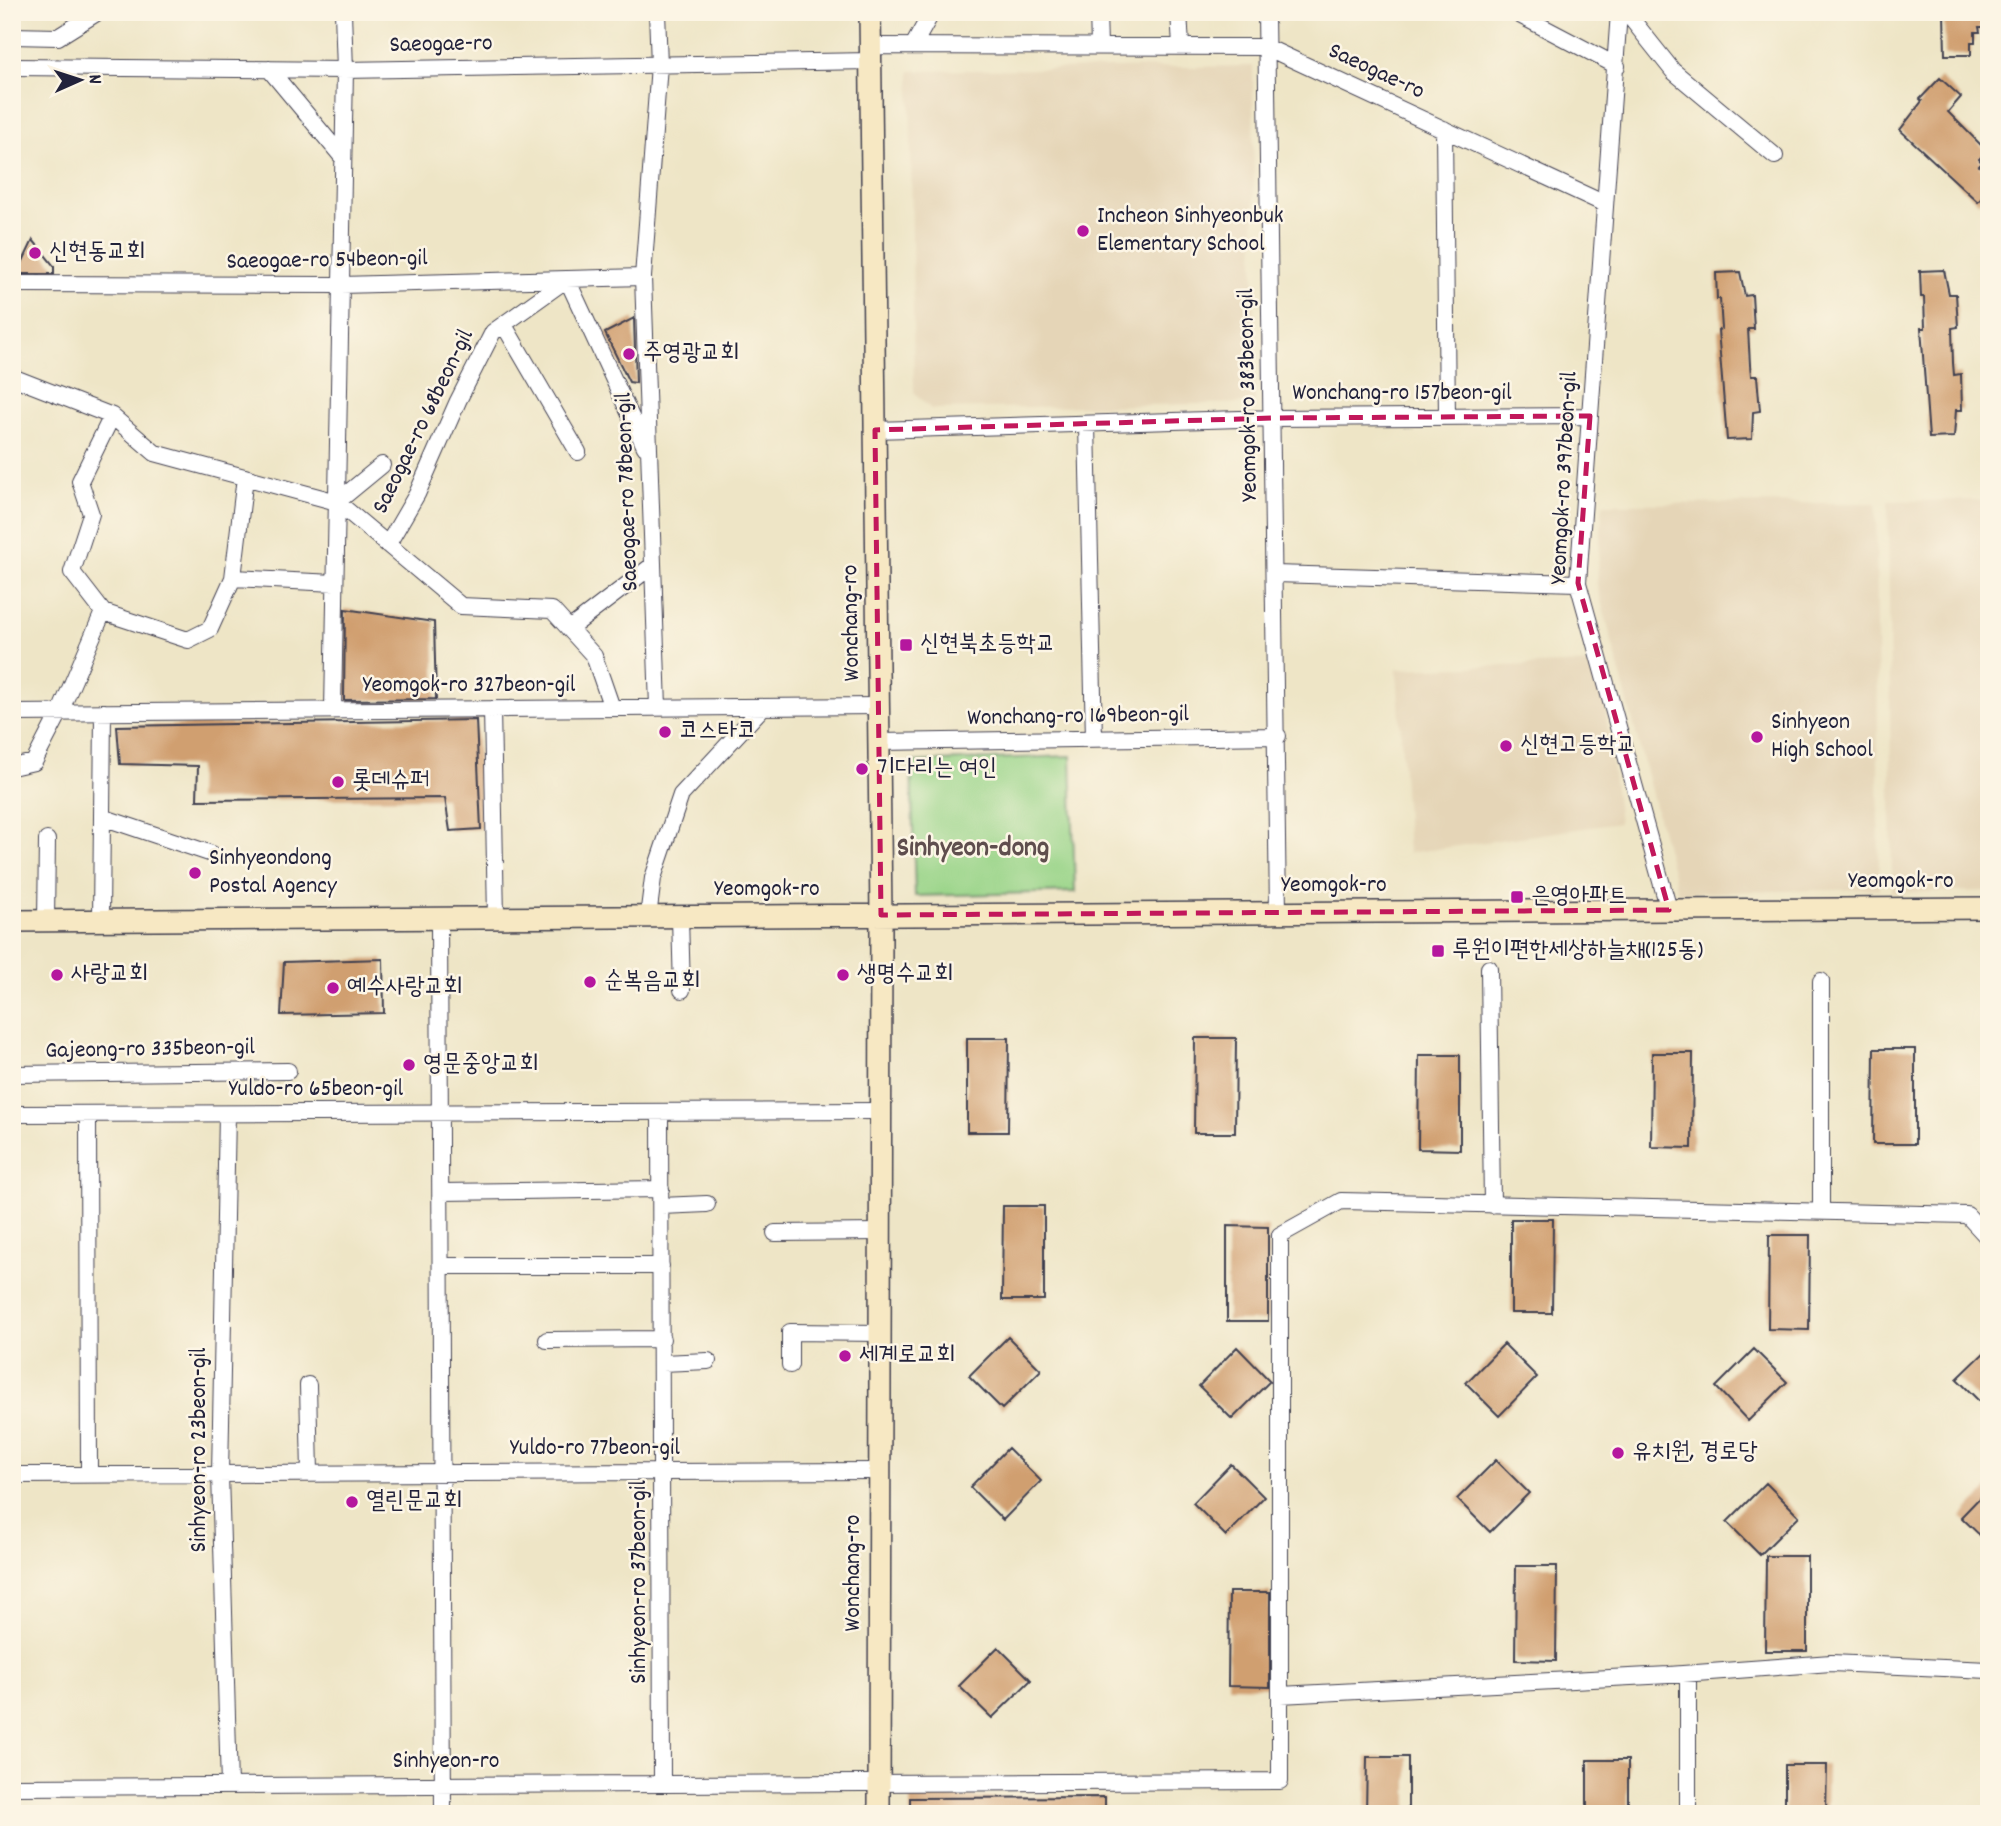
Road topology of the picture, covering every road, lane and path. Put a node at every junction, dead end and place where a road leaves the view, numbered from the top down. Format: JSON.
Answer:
{"nodes":[{"id":1,"x":98,"y":12,"type":"edge"},
{"id":2,"x":343,"y":12,"type":"edge"},
{"id":3,"x":657,"y":12,"type":"edge"},
{"id":4,"x":870,"y":12,"type":"edge"},
{"id":5,"x":933,"y":12,"type":"edge"},
{"id":6,"x":1098,"y":12,"type":"edge"},
{"id":7,"x":1180,"y":12,"type":"edge"},
{"id":8,"x":1266,"y":12,"type":"edge"},
{"id":9,"x":1514,"y":12,"type":"edge"},
{"id":10,"x":1619,"y":12,"type":"edge"},
{"id":11,"x":1626,"y":12,"type":"edge"},
{"id":12,"x":12,"y":36,"type":"edge"},
{"id":13,"x":913,"y":46,"type":"junction"},
{"id":14,"x":1099,"y":46,"type":"junction"},
{"id":15,"x":1181,"y":46,"type":"junction"},
{"id":16,"x":1266,"y":47,"type":"junction"},
{"id":17,"x":871,"y":54,"type":"junction"},
{"id":18,"x":659,"y":65,"type":"junction"},
{"id":19,"x":1617,"y":66,"type":"junction"},
{"id":20,"x":12,"y":68,"type":"edge"},
{"id":21,"x":269,"y":69,"type":"junction"},
{"id":22,"x":345,"y":70,"type":"junction"},
{"id":23,"x":1444,"y":129,"type":"junction"},
{"id":24,"x":1775,"y":156,"type":"dead end"},
{"id":25,"x":343,"y":158,"type":"junction"},
{"id":26,"x":1605,"y":204,"type":"junction"},
{"id":27,"x":643,"y":277,"type":"junction"},
{"id":28,"x":567,"y":279,"type":"junction"},
{"id":29,"x":12,"y":284,"type":"edge"},
{"id":30,"x":341,"y":285,"type":"junction"},
{"id":31,"x":504,"y":325,"type":"junction"},
{"id":32,"x":12,"y":377,"type":"edge"},
{"id":33,"x":111,"y":416,"type":"junction"},
{"id":34,"x":1590,"y":416,"type":"junction"},
{"id":35,"x":1447,"y":417,"type":"junction"},
{"id":36,"x":1273,"y":418,"type":"junction"},
{"id":37,"x":1087,"y":424,"type":"junction"},
{"id":38,"x":876,"y":430,"type":"junction"},
{"id":39,"x":578,"y":452,"type":"dead end"},
{"id":40,"x":649,"y":455,"type":"junction"},
{"id":41,"x":382,"y":465,"type":"dead end"},
{"id":42,"x":245,"y":477,"type":"junction"},
{"id":43,"x":337,"y":502,"type":"junction"},
{"id":44,"x":388,"y":544,"type":"junction"},
{"id":45,"x":653,"y":565,"type":"junction"},
{"id":46,"x":1275,"y":574,"type":"junction"},
{"id":47,"x":233,"y":578,"type":"junction"},
{"id":48,"x":335,"y":583,"type":"junction"},
{"id":49,"x":1578,"y":583,"type":"junction"},
{"id":50,"x":103,"y":612,"type":"junction"},
{"id":51,"x":569,"y":629,"type":"junction"},
{"id":52,"x":763,"y":706,"type":"junction"},
{"id":53,"x":879,"y":706,"type":"junction"},
{"id":54,"x":658,"y":707,"type":"junction"},
{"id":55,"x":612,"y":708,"type":"junction"},
{"id":56,"x":492,"y":709,"type":"junction"},
{"id":57,"x":333,"y":710,"type":"junction"},
{"id":58,"x":60,"y":712,"type":"junction"},
{"id":59,"x":103,"y":712,"type":"junction"},
{"id":60,"x":12,"y":713,"type":"edge"},
{"id":61,"x":1278,"y":736,"type":"junction"},
{"id":62,"x":1094,"y":739,"type":"junction"},
{"id":63,"x":879,"y":743,"type":"junction"},
{"id":64,"x":12,"y":767,"type":"edge"},
{"id":65,"x":102,"y":817,"type":"junction"},
{"id":66,"x":47,"y":840,"type":"dead end"},
{"id":67,"x":212,"y":854,"type":"dead end"},
{"id":68,"x":1989,"y":908,"type":"edge"},
{"id":69,"x":1669,"y":910,"type":"junction"},
{"id":70,"x":1278,"y":913,"type":"junction"},
{"id":71,"x":881,"y":915,"type":"junction"},
{"id":72,"x":649,"y":917,"type":"junction"},
{"id":73,"x":680,"y":917,"type":"junction"},
{"id":74,"x":439,"y":918,"type":"junction"},
{"id":75,"x":496,"y":918,"type":"junction"},
{"id":76,"x":101,"y":920,"type":"junction"},
{"id":77,"x":12,"y":921,"type":"edge"},
{"id":78,"x":46,"y":921,"type":"junction"},
{"id":79,"x":1489,"y":968,"type":"dead end"},
{"id":80,"x":1821,"y":981,"type":"dead end"},
{"id":81,"x":682,"y":990,"type":"dead end"},
{"id":82,"x":288,"y":1071,"type":"dead end"},
{"id":83,"x":12,"y":1074,"type":"edge"},
{"id":84,"x":881,"y":1111,"type":"junction"},
{"id":85,"x":660,"y":1112,"type":"junction"},
{"id":86,"x":441,"y":1113,"type":"junction"},
{"id":87,"x":12,"y":1114,"type":"edge"},
{"id":88,"x":88,"y":1114,"type":"junction"},
{"id":89,"x":227,"y":1114,"type":"junction"},
{"id":90,"x":441,"y":1192,"type":"junction"},
{"id":91,"x":661,"y":1197,"type":"junction"},
{"id":92,"x":707,"y":1204,"type":"dead end"},
{"id":93,"x":1492,"y":1205,"type":"junction"},
{"id":94,"x":1821,"y":1212,"type":"junction"},
{"id":95,"x":881,"y":1232,"type":"junction"},
{"id":96,"x":775,"y":1233,"type":"dead end"},
{"id":97,"x":1989,"y":1239,"type":"edge"},
{"id":98,"x":441,"y":1266,"type":"junction"},
{"id":99,"x":661,"y":1266,"type":"junction"},
{"id":100,"x":881,"y":1333,"type":"junction"},
{"id":101,"x":662,"y":1339,"type":"junction"},
{"id":102,"x":547,"y":1340,"type":"dead end"},
{"id":103,"x":708,"y":1361,"type":"dead end"},
{"id":104,"x":662,"y":1363,"type":"junction"},
{"id":105,"x":790,"y":1365,"type":"dead end"},
{"id":106,"x":308,"y":1385,"type":"dead end"},
{"id":107,"x":880,"y":1471,"type":"junction"},
{"id":108,"x":662,"y":1472,"type":"junction"},
{"id":109,"x":442,"y":1473,"type":"junction"},
{"id":110,"x":220,"y":1474,"type":"junction"},
{"id":111,"x":310,"y":1474,"type":"junction"},
{"id":112,"x":12,"y":1475,"type":"edge"},
{"id":113,"x":89,"y":1475,"type":"junction"},
{"id":114,"x":1989,"y":1670,"type":"edge"},
{"id":115,"x":1688,"y":1674,"type":"junction"},
{"id":116,"x":1280,"y":1695,"type":"junction"},
{"id":117,"x":880,"y":1783,"type":"junction"},
{"id":118,"x":662,"y":1784,"type":"junction"},
{"id":119,"x":443,"y":1785,"type":"junction"},
{"id":120,"x":229,"y":1786,"type":"junction"},
{"id":121,"x":12,"y":1787,"type":"edge"},
{"id":122,"x":443,"y":1814,"type":"edge"},
{"id":123,"x":879,"y":1814,"type":"edge"},
{"id":124,"x":1688,"y":1814,"type":"edge"}],
"edges":[{"from":1,"to":12,"type":"street"},
{"from":2,"to":22,"type":"street","name":"Saeogae-ro 68beon-gil"},
{"from":3,"to":18,"type":"street","name":"Saeogae-ro 78beon-gil"},
{"from":4,"to":17,"type":"main road","name":"Wonchang-ro"},
{"from":5,"to":13,"type":"street"},
{"from":6,"to":14,"type":"street"},
{"from":7,"to":15,"type":"street"},
{"from":8,"to":16,"type":"street","name":"Yeomgok-ro 383beon-gil"},
{"from":9,"to":19,"type":"street"},
{"from":10,"to":19,"type":"street","name":"Yeomgok-ro 397beon-gil"},
{"from":11,"to":24,"type":"street"},
{"from":13,"to":14,"type":"street","name":"Saeogae-ro"},
{"from":13,"to":17,"type":"street","name":"Saeogae-ro"},
{"from":14,"to":15,"type":"street","name":"Saeogae-ro"},
{"from":15,"to":16,"type":"street","name":"Saeogae-ro"},
{"from":16,"to":23,"type":"street","name":"Saeogae-ro"},
{"from":16,"to":36,"type":"street","name":"Yeomgok-ro 383beon-gil"},
{"from":17,"to":18,"type":"street","name":"Saeogae-ro"},
{"from":17,"to":38,"type":"main road","name":"Wonchang-ro"},
{"from":18,"to":22,"type":"street","name":"Saeogae-ro"},
{"from":18,"to":27,"type":"street","name":"Saeogae-ro 78beon-gil"},
{"from":19,"to":26,"type":"street","name":"Yeomgok-ro 397beon-gil"},
{"from":20,"to":21,"type":"street","name":"Saeogae-ro"},
{"from":21,"to":22,"type":"street","name":"Saeogae-ro"},
{"from":21,"to":25,"type":"street"},
{"from":22,"to":25,"type":"street","name":"Saeogae-ro 68beon-gil"},
{"from":23,"to":26,"type":"street","name":"Saeogae-ro"},
{"from":23,"to":35,"type":"street","name":"Saeogae-ro"},
{"from":25,"to":30,"type":"street","name":"Saeogae-ro 68beon-gil"},
{"from":26,"to":34,"type":"street","name":"Yeomgok-ro 397beon-gil"},
{"from":27,"to":28,"type":"street","name":"Saeogae-ro 54beon-gil"},
{"from":27,"to":40,"type":"street","name":"Saeogae-ro 78beon-gil"},
{"from":28,"to":30,"type":"street","name":"Saeogae-ro 54beon-gil"},
{"from":28,"to":31,"type":"street","name":"Saeogae-ro 68beon-gil"},
{"from":28,"to":40,"type":"street"},
{"from":29,"to":30,"type":"street","name":"Saeogae-ro 54beon-gil"},
{"from":30,"to":43,"type":"street","name":"Saeogae-ro 68beon-gil"},
{"from":31,"to":39,"type":"street"},
{"from":31,"to":44,"type":"street","name":"Saeogae-ro 68beon-gil"},
{"from":32,"to":33,"type":"street"},
{"from":33,"to":42,"type":"street"},
{"from":33,"to":50,"type":"street"},
{"from":34,"to":35,"type":"street","name":"Wonchang-ro 157beon-gil"},
{"from":34,"to":49,"type":"street","name":"Yeomgok-ro 397beon-gil"},
{"from":35,"to":36,"type":"street","name":"Wonchang-ro 157beon-gil"},
{"from":36,"to":37,"type":"street","name":"Wonchang-ro 157beon-gil"},
{"from":36,"to":46,"type":"street","name":"Yeomgok-ro 383beon-gil"},
{"from":37,"to":38,"type":"street","name":"Wonchang-ro 157beon-gil"},
{"from":37,"to":62,"type":"street"},
{"from":38,"to":53,"type":"main road","name":"Wonchang-ro"},
{"from":40,"to":45,"type":"street","name":"Saeogae-ro 78beon-gil"},
{"from":41,"to":43,"type":"street"},
{"from":42,"to":43,"type":"street"},
{"from":42,"to":47,"type":"street"},
{"from":43,"to":44,"type":"street","name":"Saeogae-ro 68beon-gil"},
{"from":43,"to":48,"type":"street","name":"Saeogae-ro 68beon-gil"},
{"from":44,"to":51,"type":"street","name":"Saeogae-ro 68beon-gil"},
{"from":45,"to":51,"type":"street"},
{"from":45,"to":54,"type":"street","name":"Saeogae-ro 78beon-gil"},
{"from":46,"to":49,"type":"street"},
{"from":46,"to":61,"type":"street","name":"Yeomgok-ro 383beon-gil"},
{"from":47,"to":48,"type":"street"},
{"from":47,"to":50,"type":"street"},
{"from":48,"to":57,"type":"street","name":"Saeogae-ro 68beon-gil"},
{"from":49,"to":69,"type":"street","name":"Yeomgok-ro 397beon-gil"},
{"from":50,"to":58,"type":"street"},
{"from":51,"to":55,"type":"street","name":"Saeogae-ro 68beon-gil"},
{"from":52,"to":53,"type":"street","name":"Yeomgok-ro 327beon-gil"},
{"from":52,"to":54,"type":"street","name":"Yeomgok-ro 327beon-gil"},
{"from":52,"to":72,"type":"street"},
{"from":53,"to":63,"type":"main road","name":"Wonchang-ro"},
{"from":54,"to":55,"type":"street","name":"Yeomgok-ro 327beon-gil"},
{"from":55,"to":56,"type":"street","name":"Yeomgok-ro 327beon-gil"},
{"from":56,"to":57,"type":"street","name":"Yeomgok-ro 327beon-gil"},
{"from":56,"to":75,"type":"street"},
{"from":57,"to":59,"type":"street","name":"Yeomgok-ro 327beon-gil"},
{"from":58,"to":59,"type":"street","name":"Yeomgok-ro 327beon-gil"},
{"from":58,"to":60,"type":"street","name":"Yeomgok-ro 327beon-gil"},
{"from":58,"to":64,"type":"street"},
{"from":59,"to":65,"type":"street"},
{"from":61,"to":62,"type":"street","name":"Wonchang-ro 169beon-gil"},
{"from":61,"to":70,"type":"street","name":"Yeomgok-ro 383beon-gil"},
{"from":62,"to":63,"type":"street","name":"Wonchang-ro 169beon-gil"},
{"from":63,"to":71,"type":"main road","name":"Wonchang-ro"},
{"from":65,"to":67,"type":"street"},
{"from":65,"to":76,"type":"street"},
{"from":66,"to":78,"type":"street"},
{"from":68,"to":69,"type":"main road","name":"Yeomgok-ro"},
{"from":69,"to":70,"type":"main road","name":"Yeomgok-ro"},
{"from":70,"to":71,"type":"main road","name":"Yeomgok-ro"},
{"from":71,"to":73,"type":"main road","name":"Yeomgok-ro"},
{"from":71,"to":84,"type":"main road","name":"Wonchang-ro"},
{"from":72,"to":73,"type":"main road","name":"Yeomgok-ro"},
{"from":72,"to":75,"type":"main road","name":"Yeomgok-ro"},
{"from":73,"to":81,"type":"street","name":"Yeomgok-ro"},
{"from":74,"to":75,"type":"main road","name":"Yeomgok-ro"},
{"from":74,"to":76,"type":"main road","name":"Yeomgok-ro"},
{"from":74,"to":86,"type":"street"},
{"from":76,"to":78,"type":"main road","name":"Yeomgok-ro"},
{"from":77,"to":78,"type":"main road","name":"Yeomgok-ro"},
{"from":79,"to":93,"type":"street"},
{"from":80,"to":94,"type":"street"},
{"from":82,"to":83,"type":"street","name":"Gajeong-ro 335beon-gil"},
{"from":84,"to":85,"type":"street","name":"Yuldo-ro 65beon-gil"},
{"from":84,"to":95,"type":"main road","name":"Wonchang-ro"},
{"from":85,"to":86,"type":"street","name":"Yuldo-ro 65beon-gil"},
{"from":85,"to":91,"type":"street","name":"Sinhyeon-ro 37beon-gil"},
{"from":86,"to":89,"type":"street","name":"Yuldo-ro 65beon-gil"},
{"from":86,"to":90,"type":"street"},
{"from":87,"to":88,"type":"street","name":"Yuldo-ro 65beon-gil"},
{"from":88,"to":89,"type":"street","name":"Yuldo-ro 65beon-gil"},
{"from":88,"to":113,"type":"street"},
{"from":89,"to":110,"type":"street","name":"Sinhyeon-ro 23beon-gil"},
{"from":90,"to":91,"type":"street"},
{"from":90,"to":98,"type":"street"},
{"from":91,"to":92,"type":"street"},
{"from":91,"to":99,"type":"street","name":"Sinhyeon-ro 37beon-gil"},
{"from":93,"to":94,"type":"street"},
{"from":93,"to":116,"type":"street"},
{"from":94,"to":97,"type":"street"},
{"from":95,"to":96,"type":"street"},
{"from":95,"to":100,"type":"main road","name":"Wonchang-ro"},
{"from":98,"to":99,"type":"street"},
{"from":98,"to":109,"type":"street"},
{"from":99,"to":101,"type":"street","name":"Sinhyeon-ro 37beon-gil"},
{"from":100,"to":105,"type":"street"},
{"from":100,"to":107,"type":"main road","name":"Wonchang-ro"},
{"from":101,"to":102,"type":"street"},
{"from":101,"to":104,"type":"street","name":"Sinhyeon-ro 37beon-gil"},
{"from":103,"to":104,"type":"street"},
{"from":104,"to":108,"type":"street","name":"Sinhyeon-ro 37beon-gil"},
{"from":106,"to":111,"type":"street"},
{"from":107,"to":108,"type":"street","name":"Yuldo-ro 77beon-gil"},
{"from":107,"to":117,"type":"main road","name":"Wonchang-ro"},
{"from":108,"to":109,"type":"street","name":"Yuldo-ro 77beon-gil"},
{"from":108,"to":118,"type":"street","name":"Sinhyeon-ro 37beon-gil"},
{"from":109,"to":111,"type":"street","name":"Yuldo-ro 77beon-gil"},
{"from":109,"to":119,"type":"street"},
{"from":110,"to":111,"type":"street","name":"Yuldo-ro 77beon-gil"},
{"from":110,"to":113,"type":"street","name":"Yuldo-ro 77beon-gil"},
{"from":110,"to":120,"type":"street","name":"Sinhyeon-ro 23beon-gil"},
{"from":112,"to":113,"type":"street","name":"Yuldo-ro 77beon-gil"},
{"from":114,"to":115,"type":"street"},
{"from":115,"to":116,"type":"street"},
{"from":115,"to":124,"type":"street"},
{"from":116,"to":117,"type":"street","name":"Sinhyeon-ro"},
{"from":117,"to":118,"type":"street","name":"Sinhyeon-ro"},
{"from":117,"to":123,"type":"main road","name":"Wonchang-ro"},
{"from":118,"to":119,"type":"street","name":"Sinhyeon-ro"},
{"from":119,"to":120,"type":"street","name":"Sinhyeon-ro"},
{"from":119,"to":122,"type":"street"},
{"from":120,"to":121,"type":"street","name":"Sinhyeon-ro"}]}
